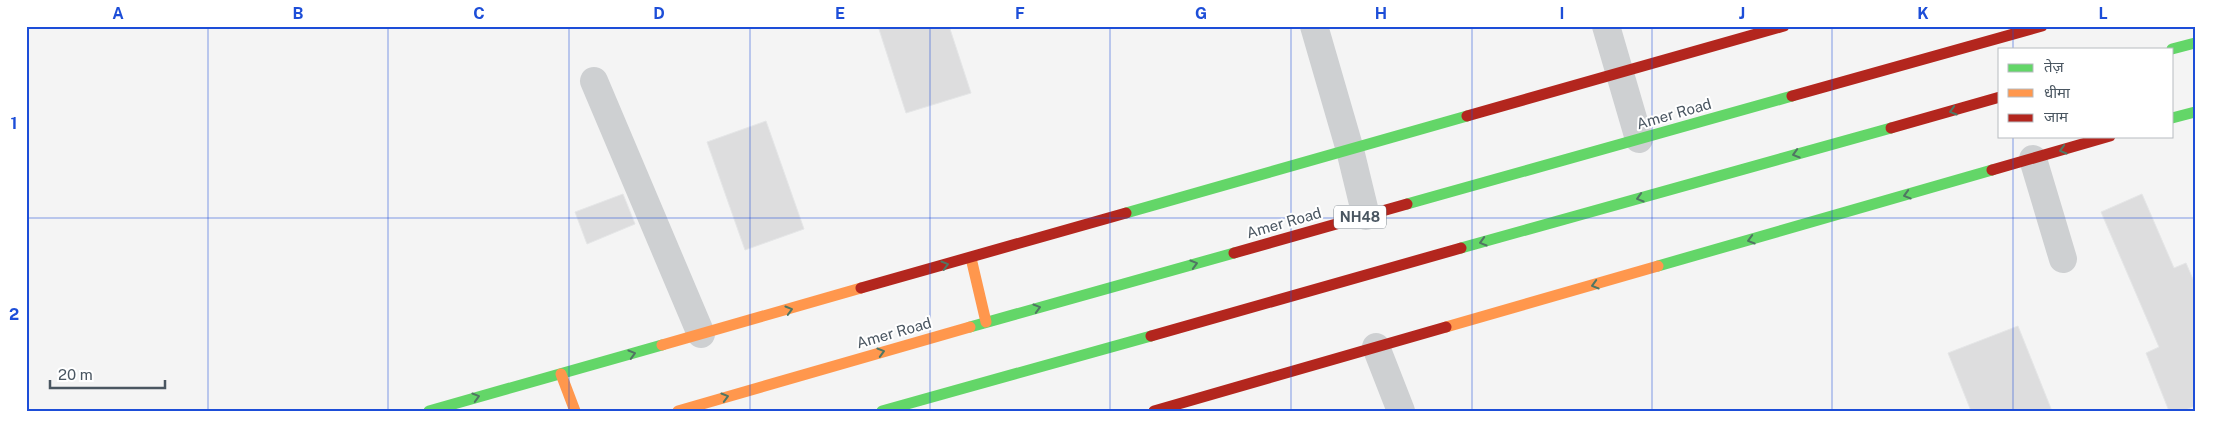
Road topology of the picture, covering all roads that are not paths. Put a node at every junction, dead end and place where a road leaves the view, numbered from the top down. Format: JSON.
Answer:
{"nodes":[{"id":1,"x":1314,"y":26,"type":"edge"},
{"id":2,"x":1606,"y":26,"type":"edge"},
{"id":3,"x":1784,"y":26,"type":"edge"},
{"id":4,"x":2042,"y":26,"type":"edge"},
{"id":5,"x":2195,"y":43,"type":"edge"},
{"id":6,"x":2174,"y":48,"type":"edge"},
{"id":7,"x":1620,"y":73,"type":"junction"},
{"id":8,"x":594,"y":81,"type":"dead end"},
{"id":9,"x":1998,"y":98,"type":"edge"},
{"id":10,"x":2195,"y":112,"type":"edge"},
{"id":11,"x":2174,"y":117,"type":"edge"},
{"id":12,"x":2103,"y":138,"type":"edge"},
{"id":13,"x":1639,"y":139,"type":"junction"},
{"id":14,"x":1350,"y":150,"type":"junction"},
{"id":15,"x":2033,"y":159,"type":"junction"},
{"id":16,"x":1366,"y":216,"type":"junction"},
{"id":17,"x":971,"y":258,"type":"junction"},
{"id":18,"x":2063,"y":259,"type":"dead end"},
{"id":19,"x":986,"y":322,"type":"junction"},
{"id":20,"x":701,"y":334,"type":"junction"},
{"id":21,"x":1376,"y":347,"type":"junction"},
{"id":22,"x":561,"y":374,"type":"junction"},
{"id":23,"x":429,"y":411,"type":"edge"},
{"id":24,"x":575,"y":411,"type":"edge"},
{"id":25,"x":678,"y":411,"type":"edge"},
{"id":26,"x":882,"y":411,"type":"edge"},
{"id":27,"x":1154,"y":411,"type":"edge"},
{"id":28,"x":1401,"y":411,"type":"edge"}],
"edges":[{"from":1,"to":14,"type":"street"},
{"from":2,"to":7,"type":"street"},
{"from":3,"to":7,"type":"main road"},
{"from":4,"to":13,"type":"main road","name":"Amer Road","number":"NH48"},
{"from":5,"to":6,"type":"main road"},
{"from":7,"to":13,"type":"street"},
{"from":7,"to":14,"type":"main road"},
{"from":8,"to":20,"type":"street"},
{"from":9,"to":26,"type":"main road","one_way":true},
{"from":10,"to":11,"type":"main road"},
{"from":12,"to":15,"type":"main road","one_way":true},
{"from":13,"to":16,"type":"main road","name":"Amer Road","number":"NH48"},
{"from":14,"to":16,"type":"street"},
{"from":14,"to":17,"type":"main road"},
{"from":15,"to":18,"type":"street"},
{"from":15,"to":21,"type":"main road","one_way":true},
{"from":19,"to":16,"type":"main road","name":"Amer Road","number":"NH48","one_way":true},
{"from":17,"to":19,"type":"main road"},
{"from":20,"to":17,"type":"main road","one_way":true},
{"from":25,"to":19,"type":"main road","name":"Amer Road","number":"NH48","one_way":true},
{"from":22,"to":20,"type":"main road","one_way":true},
{"from":21,"to":27,"type":"main road"},
{"from":21,"to":28,"type":"street"},
{"from":23,"to":22,"type":"main road","one_way":true},
{"from":22,"to":24,"type":"main road"}]}
